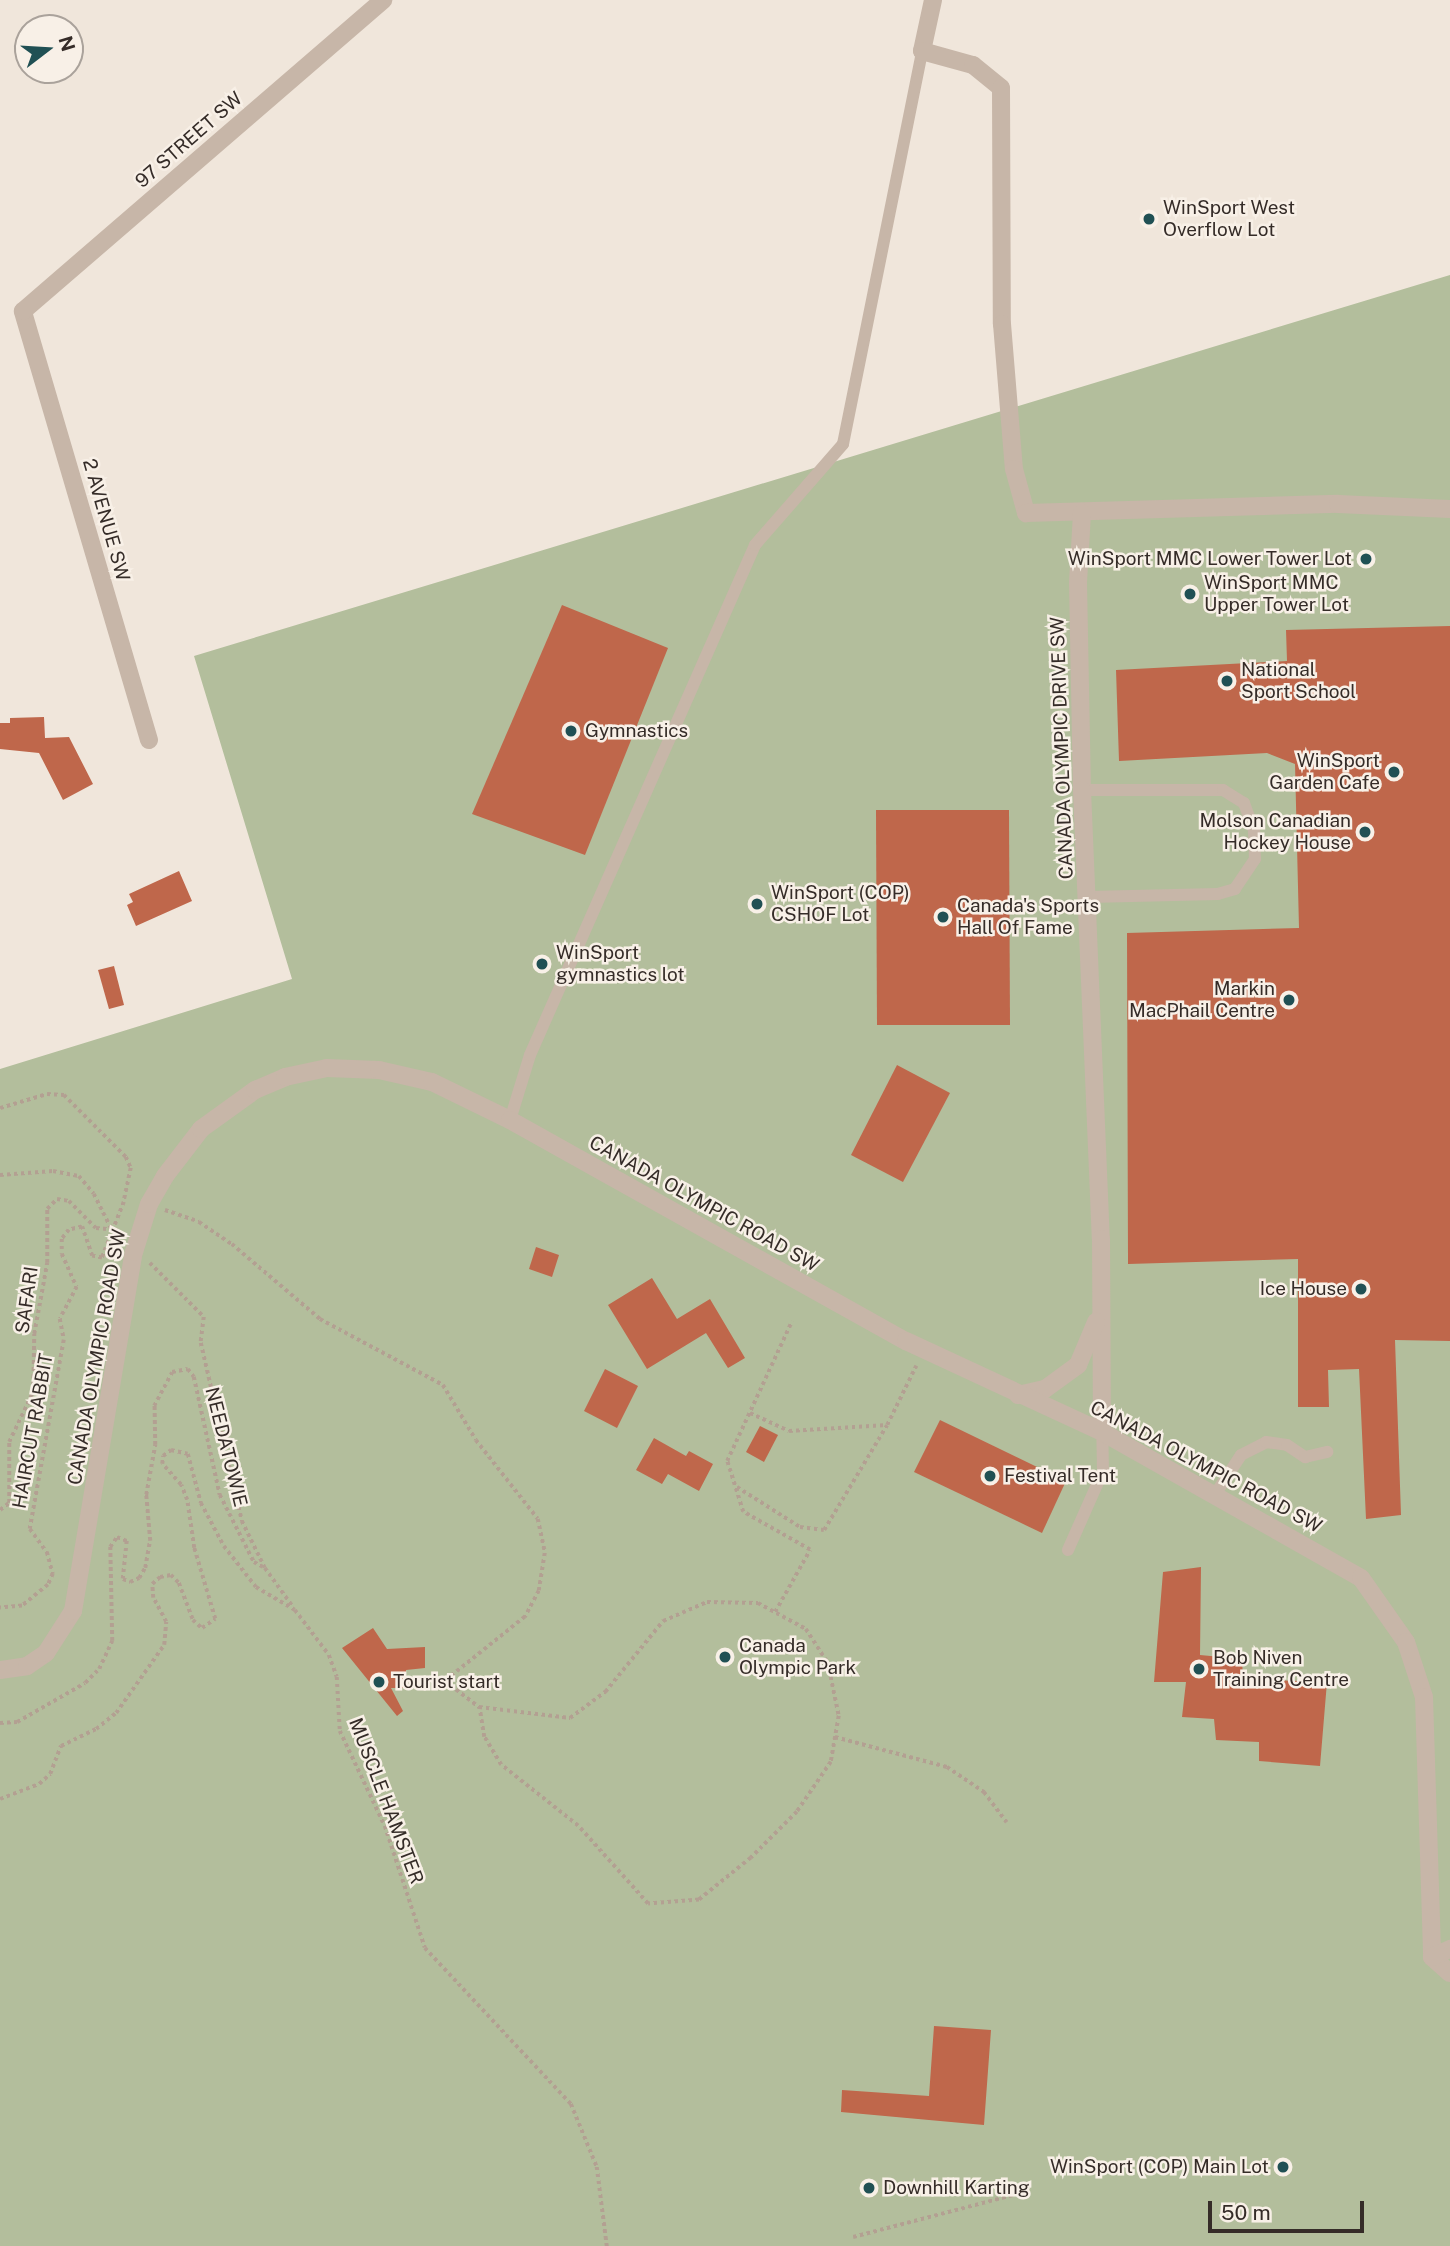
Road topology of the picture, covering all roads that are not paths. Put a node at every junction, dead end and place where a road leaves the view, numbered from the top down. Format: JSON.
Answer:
{"nodes":[{"id":1,"x":383,"y":0,"type":"edge"},
{"id":2,"x":933,"y":0,"type":"edge"},
{"id":3,"x":922,"y":51,"type":"junction"},
{"id":4,"x":23,"y":312,"type":"joint"},
{"id":5,"x":1450,"y":509,"type":"edge"},
{"id":6,"x":1082,"y":513,"type":"junction"},
{"id":7,"x":149,"y":740,"type":"dead end"},
{"id":8,"x":1082,"y":790,"type":"junction"},
{"id":9,"x":1088,"y":897,"type":"junction"},
{"id":10,"x":510,"y":1119,"type":"junction"},
{"id":11,"x":1099,"y":1315,"type":"junction"},
{"id":12,"x":1018,"y":1395,"type":"junction"},
{"id":13,"x":1102,"y":1432,"type":"junction"},
{"id":14,"x":1326,"y":1452,"type":"dead end"},
{"id":15,"x":1214,"y":1496,"type":"junction"},
{"id":16,"x":1068,"y":1550,"type":"dead end"},
{"id":17,"x":0,"y":1670,"type":"edge"},
{"id":18,"x":1450,"y":1949,"type":"edge"},
{"id":19,"x":1432,"y":1957,"type":"junction"},
{"id":20,"x":1450,"y":1972,"type":"edge"}],
"edges":[{"from":1,"to":4,"type":"street","name":"97 STREET SW"},
{"from":2,"to":3,"type":"street"},
{"from":3,"to":6,"type":"street"},
{"from":3,"to":10,"type":"lane"},
{"from":4,"to":7,"type":"street","name":"2 AVENUE SW"},
{"from":5,"to":6,"type":"street"},
{"from":6,"to":8,"type":"street","name":"CANADA OLYMPIC DRIVE SW"},
{"from":8,"to":9,"type":"street","name":"CANADA OLYMPIC DRIVE SW"},
{"from":8,"to":9,"type":"lane"},
{"from":9,"to":11,"type":"street","name":"CANADA OLYMPIC DRIVE SW"},
{"from":10,"to":12,"type":"street","name":"CANADA OLYMPIC ROAD SW"},
{"from":10,"to":17,"type":"street","name":"CANADA OLYMPIC ROAD SW"},
{"from":11,"to":12,"type":"street"},
{"from":11,"to":13,"type":"street","name":"CANADA OLYMPIC DRIVE SW"},
{"from":12,"to":13,"type":"street","name":"CANADA OLYMPIC ROAD SW"},
{"from":13,"to":15,"type":"street","name":"CANADA OLYMPIC ROAD SW"},
{"from":13,"to":16,"type":"lane"},
{"from":14,"to":15,"type":"lane"},
{"from":15,"to":19,"type":"street","name":"CANADA OLYMPIC ROAD SW"},
{"from":18,"to":19,"type":"street"},
{"from":19,"to":20,"type":"street"}]}
